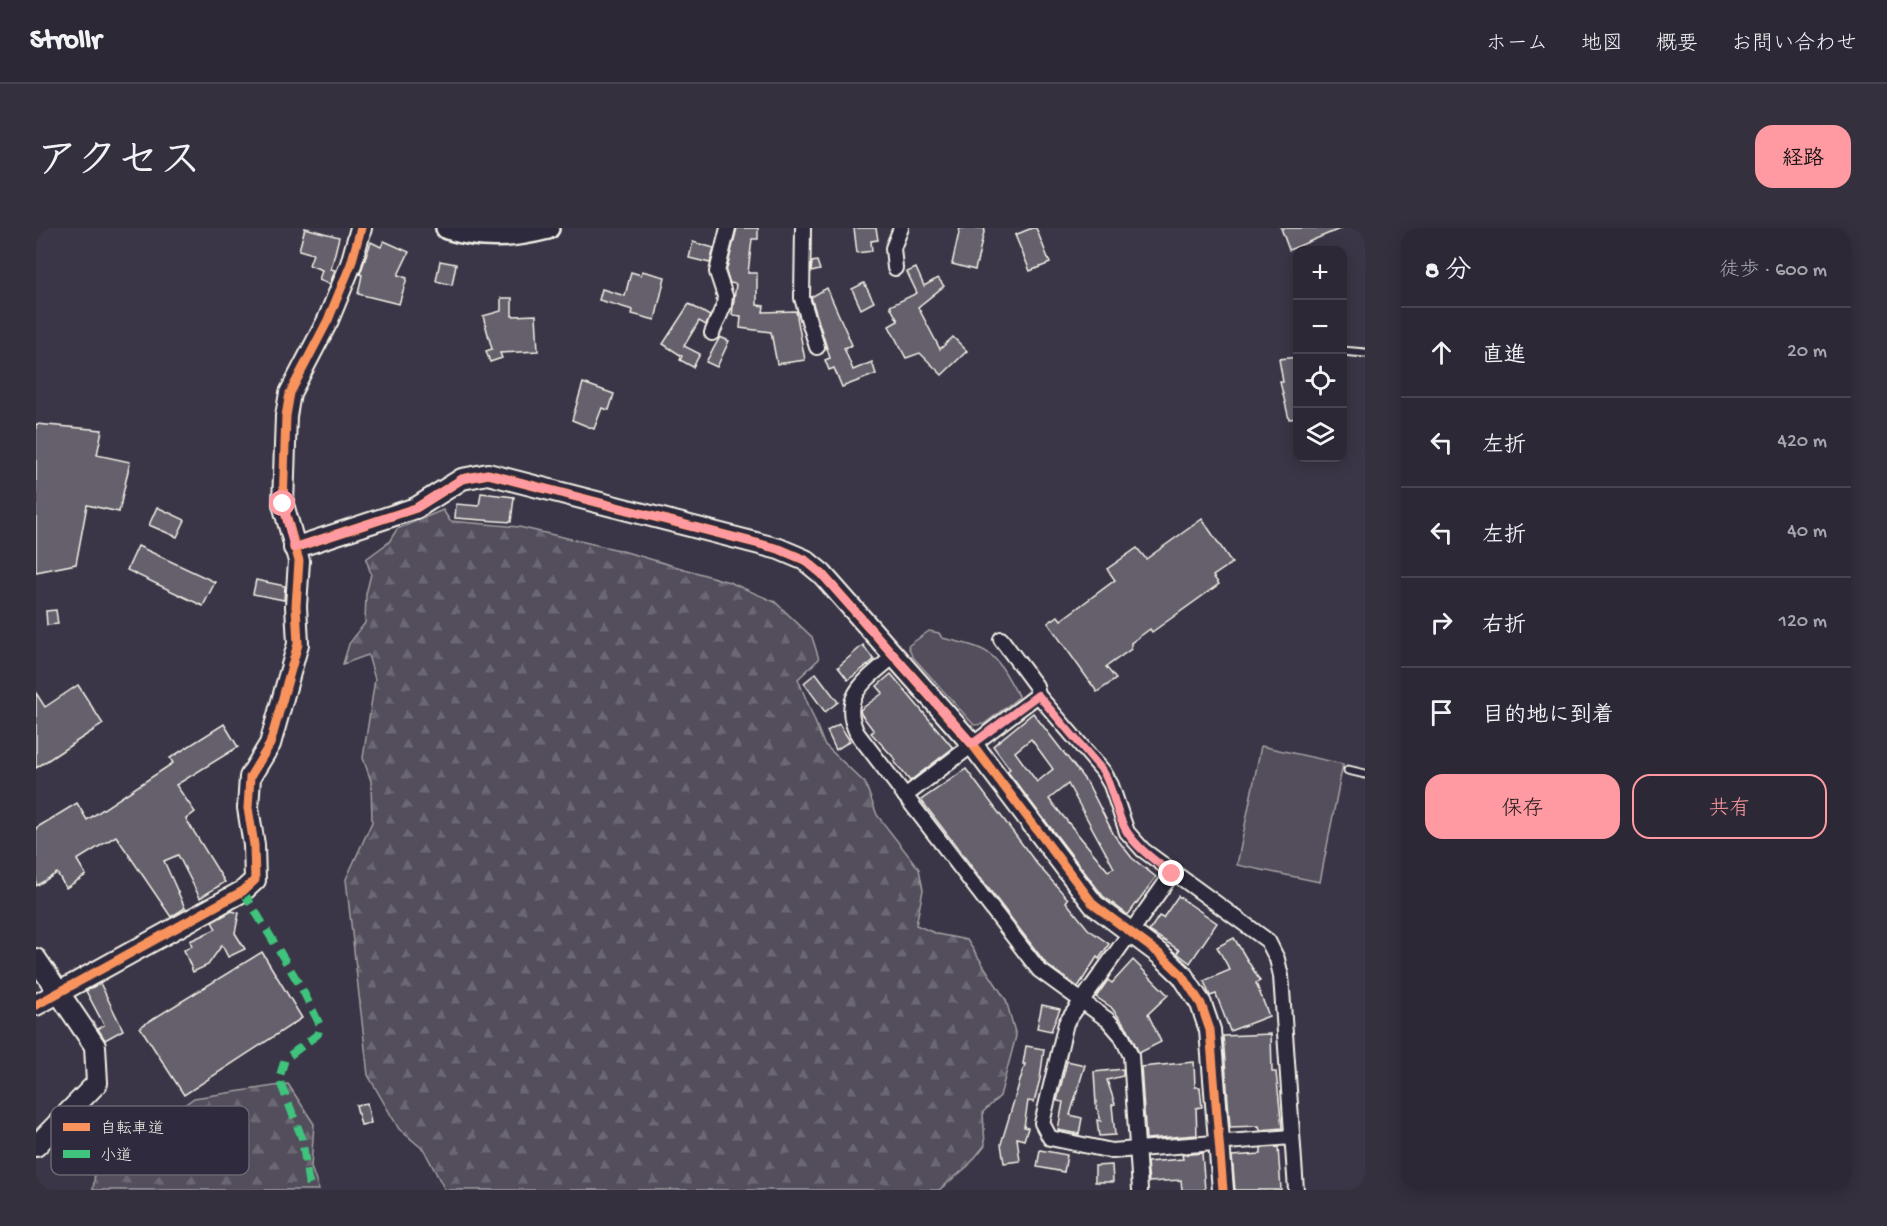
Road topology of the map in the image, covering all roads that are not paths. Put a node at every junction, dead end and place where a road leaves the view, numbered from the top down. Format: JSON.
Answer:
{"nodes":[{"id":1,"x":361,"y":228,"type":"edge"},
{"id":2,"x":447,"y":228,"type":"edge"},
{"id":3,"x":548,"y":228,"type":"edge"},
{"id":4,"x":728,"y":228,"type":"edge"},
{"id":5,"x":803,"y":228,"type":"edge"},
{"id":6,"x":902,"y":228,"type":"edge"},
{"id":7,"x":895,"y":268,"type":"dead end"},
{"id":8,"x":712,"y":333,"type":"dead end"},
{"id":9,"x":817,"y":347,"type":"dead end"},
{"id":10,"x":1347,"y":351,"type":"edge"},
{"id":11,"x":1365,"y":353,"type":"edge"},
{"id":12,"x":294,"y":548,"type":"junction"},
{"id":13,"x":1001,"y":639,"type":"dead end"},
{"id":14,"x":895,"y":655,"type":"junction"},
{"id":15,"x":1038,"y":695,"type":"junction"},
{"id":16,"x":972,"y":744,"type":"junction"},
{"id":17,"x":1348,"y":770,"type":"dead end"},
{"id":18,"x":1365,"y":774,"type":"edge"},
{"id":19,"x":905,"y":796,"type":"junction"},
{"id":20,"x":1172,"y":874,"type":"junction"},
{"id":21,"x":1129,"y":932,"type":"junction"},
{"id":22,"x":36,"y":959,"type":"edge"},
{"id":23,"x":58,"y":992,"type":"junction"},
{"id":24,"x":1083,"y":1001,"type":"junction"},
{"id":25,"x":36,"y":1005,"type":"edge"},
{"id":26,"x":75,"y":1106,"type":"edge"},
{"id":27,"x":51,"y":1131,"type":"edge"},
{"id":28,"x":1291,"y":1137,"type":"junction"},
{"id":29,"x":1219,"y":1144,"type":"junction"},
{"id":30,"x":36,"y":1146,"type":"edge"},
{"id":31,"x":1138,"y":1149,"type":"junction"},
{"id":32,"x":1140,"y":1190,"type":"edge"},
{"id":33,"x":1223,"y":1190,"type":"edge"},
{"id":34,"x":1296,"y":1190,"type":"edge"}],
"edges":[{"from":1,"to":12,"type":"street"},
{"from":2,"to":3,"type":"main road"},
{"from":4,"to":8,"type":"street"},
{"from":5,"to":9,"type":"street"},
{"from":6,"to":7,"type":"street"},
{"from":10,"to":11,"type":"lane"},
{"from":12,"to":14,"type":"street"},
{"from":12,"to":23,"type":"street"},
{"from":13,"to":15,"type":"street"},
{"from":14,"to":16,"type":"street"},
{"from":14,"to":19,"type":"street"},
{"from":15,"to":16,"type":"street"},
{"from":15,"to":20,"type":"street"},
{"from":16,"to":19,"type":"street"},
{"from":16,"to":21,"type":"street"},
{"from":17,"to":18,"type":"lane"},
{"from":19,"to":24,"type":"street"},
{"from":20,"to":21,"type":"street"},
{"from":20,"to":28,"type":"street"},
{"from":21,"to":24,"type":"street"},
{"from":21,"to":29,"type":"street"},
{"from":22,"to":23,"type":"street"},
{"from":23,"to":25,"type":"street"},
{"from":23,"to":26,"type":"street"},
{"from":24,"to":31,"type":"street"},
{"from":24,"to":31,"type":"street"},
{"from":27,"to":30,"type":"street"},
{"from":28,"to":29,"type":"street"},
{"from":28,"to":34,"type":"street"},
{"from":29,"to":31,"type":"street"},
{"from":29,"to":33,"type":"street"},
{"from":31,"to":32,"type":"street"}]}
